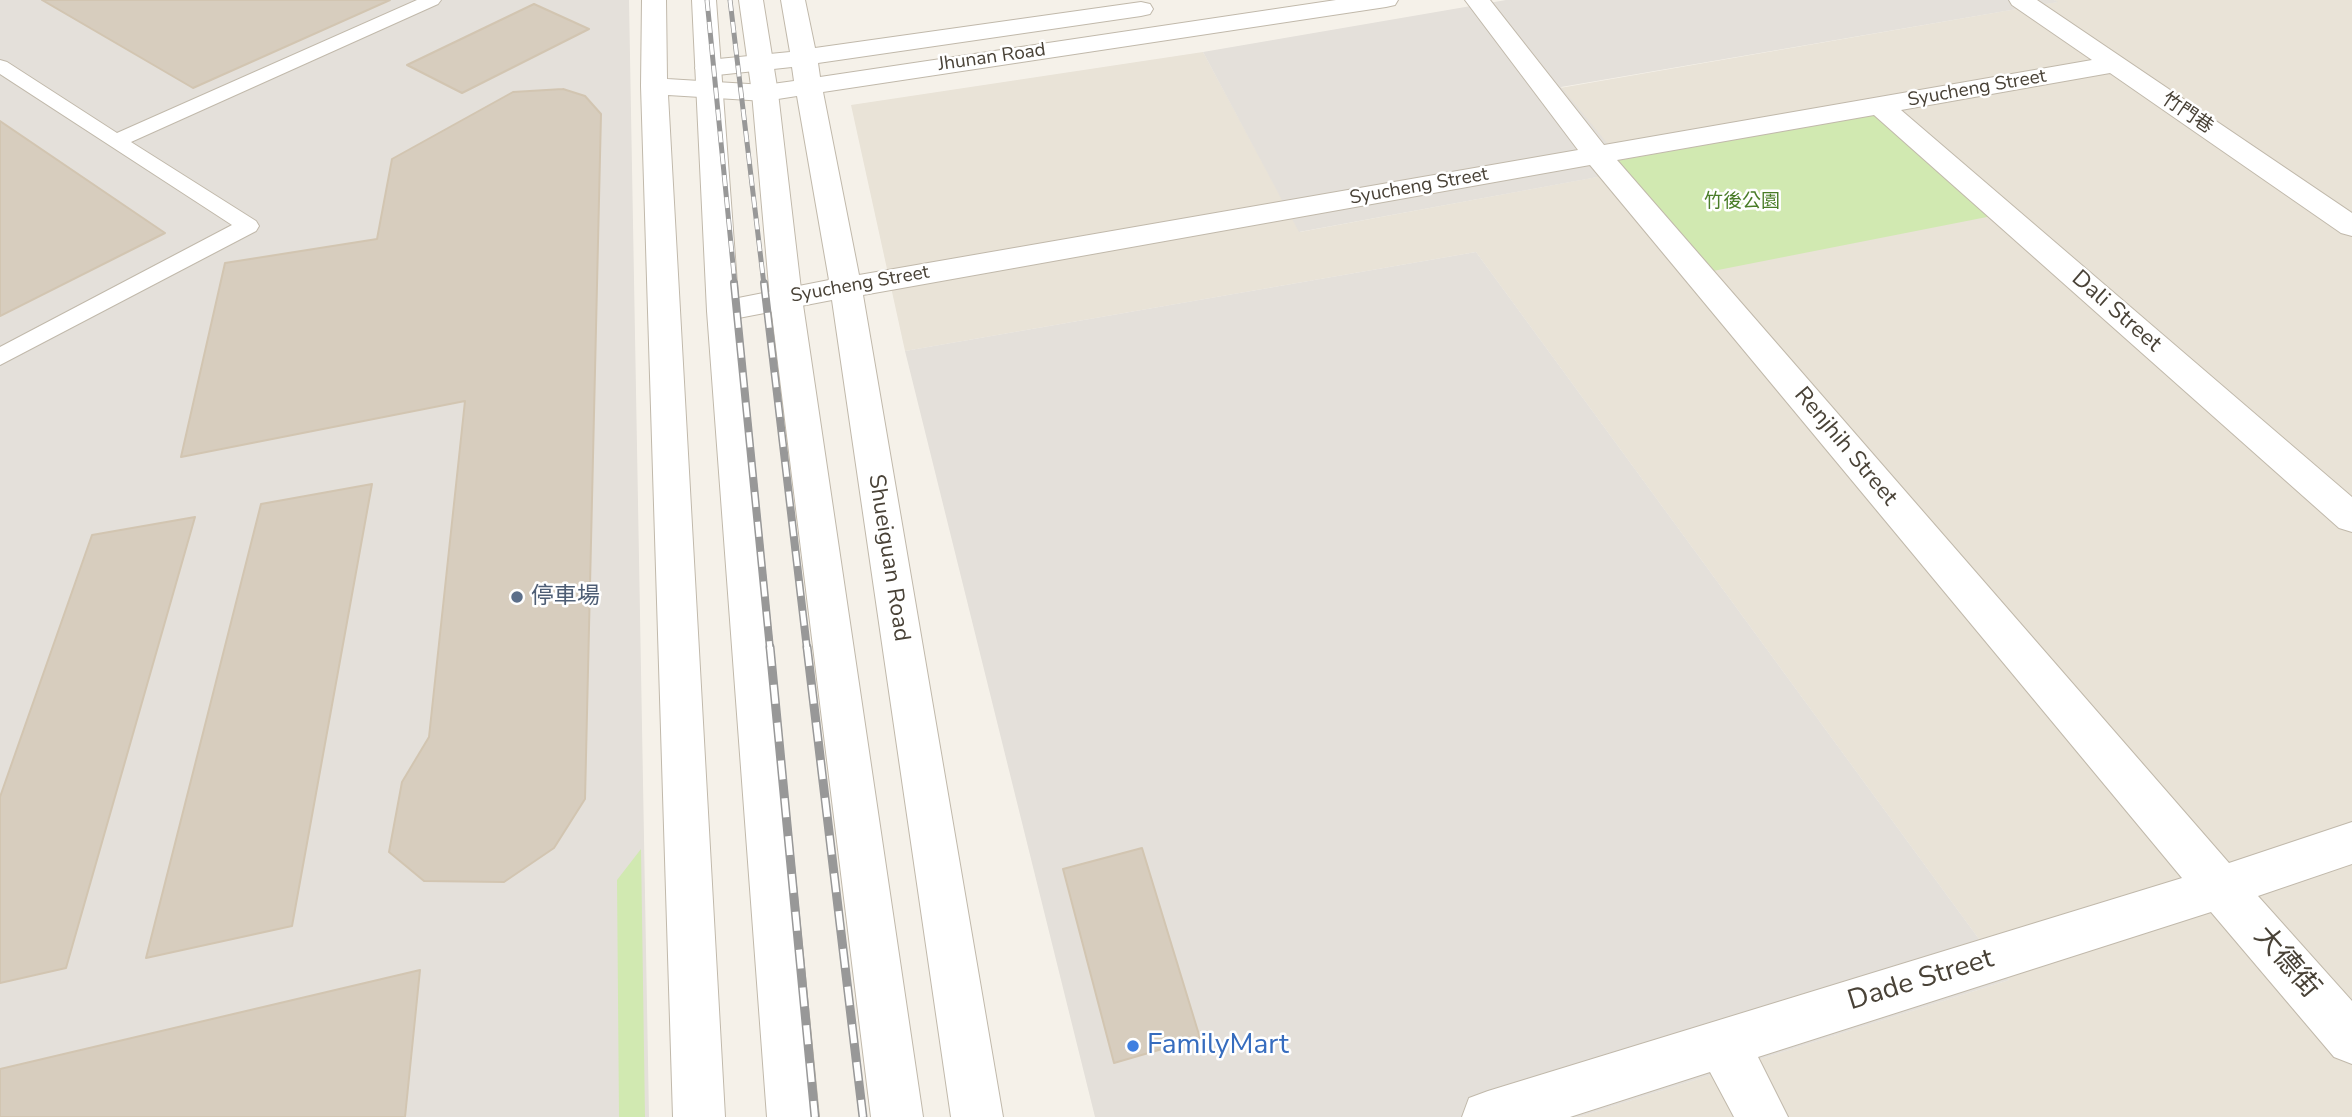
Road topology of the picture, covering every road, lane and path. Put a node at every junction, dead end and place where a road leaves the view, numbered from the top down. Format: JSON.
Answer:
{"nodes":[{"id":1,"x":432,"y":0,"type":"edge"},
{"id":2,"x":654,"y":0,"type":"edge"},
{"id":3,"x":704,"y":0,"type":"edge"},
{"id":4,"x":751,"y":0,"type":"edge"},
{"id":5,"x":793,"y":0,"type":"edge"},
{"id":6,"x":1074,"y":0,"type":"edge"},
{"id":7,"x":1386,"y":0,"type":"edge"},
{"id":8,"x":1477,"y":0,"type":"edge"},
{"id":9,"x":2021,"y":0,"type":"edge"},
{"id":10,"x":1318,"y":5,"type":"edge"},
{"id":11,"x":1168,"y":6,"type":"dead end"},
{"id":12,"x":805,"y":60,"type":"junction"},
{"id":13,"x":2115,"y":64,"type":"junction"},
{"id":14,"x":0,"y":66,"type":"edge"},
{"id":15,"x":761,"y":68,"type":"junction"},
{"id":16,"x":709,"y":79,"type":"junction"},
{"id":17,"x":654,"y":86,"type":"junction"},
{"id":18,"x":1880,"y":106,"type":"junction"},
{"id":19,"x":116,"y":141,"type":"junction"},
{"id":20,"x":1598,"y":156,"type":"junction"},
{"id":21,"x":2339,"y":206,"type":"edge"},
{"id":22,"x":2352,"y":227,"type":"edge"},
{"id":23,"x":846,"y":288,"type":"junction"},
{"id":24,"x":786,"y":298,"type":"junction"},
{"id":25,"x":723,"y":311,"type":"junction"},
{"id":26,"x":0,"y":357,"type":"edge"},
{"id":27,"x":2352,"y":518,"type":"edge"},
{"id":28,"x":2352,"y":844,"type":"edge"},
{"id":29,"x":2220,"y":888,"type":"junction"},
{"id":30,"x":2352,"y":1039,"type":"edge"},
{"id":31,"x":1722,"y":1043,"type":"junction"},
{"id":32,"x":699,"y":1117,"type":"edge"},
{"id":33,"x":793,"y":1117,"type":"edge"},
{"id":34,"x":897,"y":1117,"type":"edge"},
{"id":35,"x":977,"y":1117,"type":"edge"},
{"id":36,"x":1488,"y":1117,"type":"edge"},
{"id":37,"x":1762,"y":1117,"type":"edge"}],
"edges":[{"from":1,"to":19,"type":"lane"},
{"from":2,"to":17,"type":"street"},
{"from":3,"to":16,"type":"street"},
{"from":4,"to":15,"type":"street"},
{"from":5,"to":12,"type":"street","name":"Shueiguan Road"},
{"from":6,"to":12,"type":"street","name":"Jhunan Road"},
{"from":7,"to":10,"type":"street","name":"Jhunan Road"},
{"from":8,"to":20,"type":"street","name":"Renjhih Street"},
{"from":9,"to":13,"type":"street","name":"竹門巷"},
{"from":10,"to":12,"type":"street","name":"Jhunan Road"},
{"from":11,"to":12,"type":"street","name":"Jhunan Road"},
{"from":12,"to":15,"type":"street","name":"Jhunan Road"},
{"from":12,"to":15,"type":"street","name":"Jhunan Road"},
{"from":12,"to":23,"type":"street","name":"Shueiguan Road"},
{"from":13,"to":18,"type":"street","name":"Syucheng Street"},
{"from":13,"to":21,"type":"street","name":"竹門巷"},
{"from":14,"to":19,"type":"lane"},
{"from":15,"to":16,"type":"street","name":"Jhunan Road"},
{"from":15,"to":24,"type":"street"},
{"from":16,"to":17,"type":"street","name":"Jhunan Road"},
{"from":16,"to":25,"type":"street"},
{"from":17,"to":32,"type":"street"},
{"from":18,"to":20,"type":"street","name":"Syucheng Street"},
{"from":18,"to":27,"type":"street","name":"Dali Street"},
{"from":19,"to":26,"type":"lane"},
{"from":20,"to":23,"type":"street","name":"Syucheng Street"},
{"from":20,"to":29,"type":"street","name":"Renjhih Street"},
{"from":21,"to":22,"type":"street","name":"竹門巷"},
{"from":23,"to":24,"type":"street","name":"Syucheng Street"},
{"from":23,"to":35,"type":"street","name":"Shueiguan Road"},
{"from":24,"to":25,"type":"street","name":"Syucheng Street"},
{"from":24,"to":34,"type":"street"},
{"from":25,"to":33,"type":"street"},
{"from":28,"to":29,"type":"street","name":"Dade Street"},
{"from":29,"to":30,"type":"street","name":"大德街"},
{"from":29,"to":31,"type":"street","name":"Dade Street"},
{"from":31,"to":36,"type":"street","name":"Dade Street"},
{"from":31,"to":37,"type":"street"}]}
